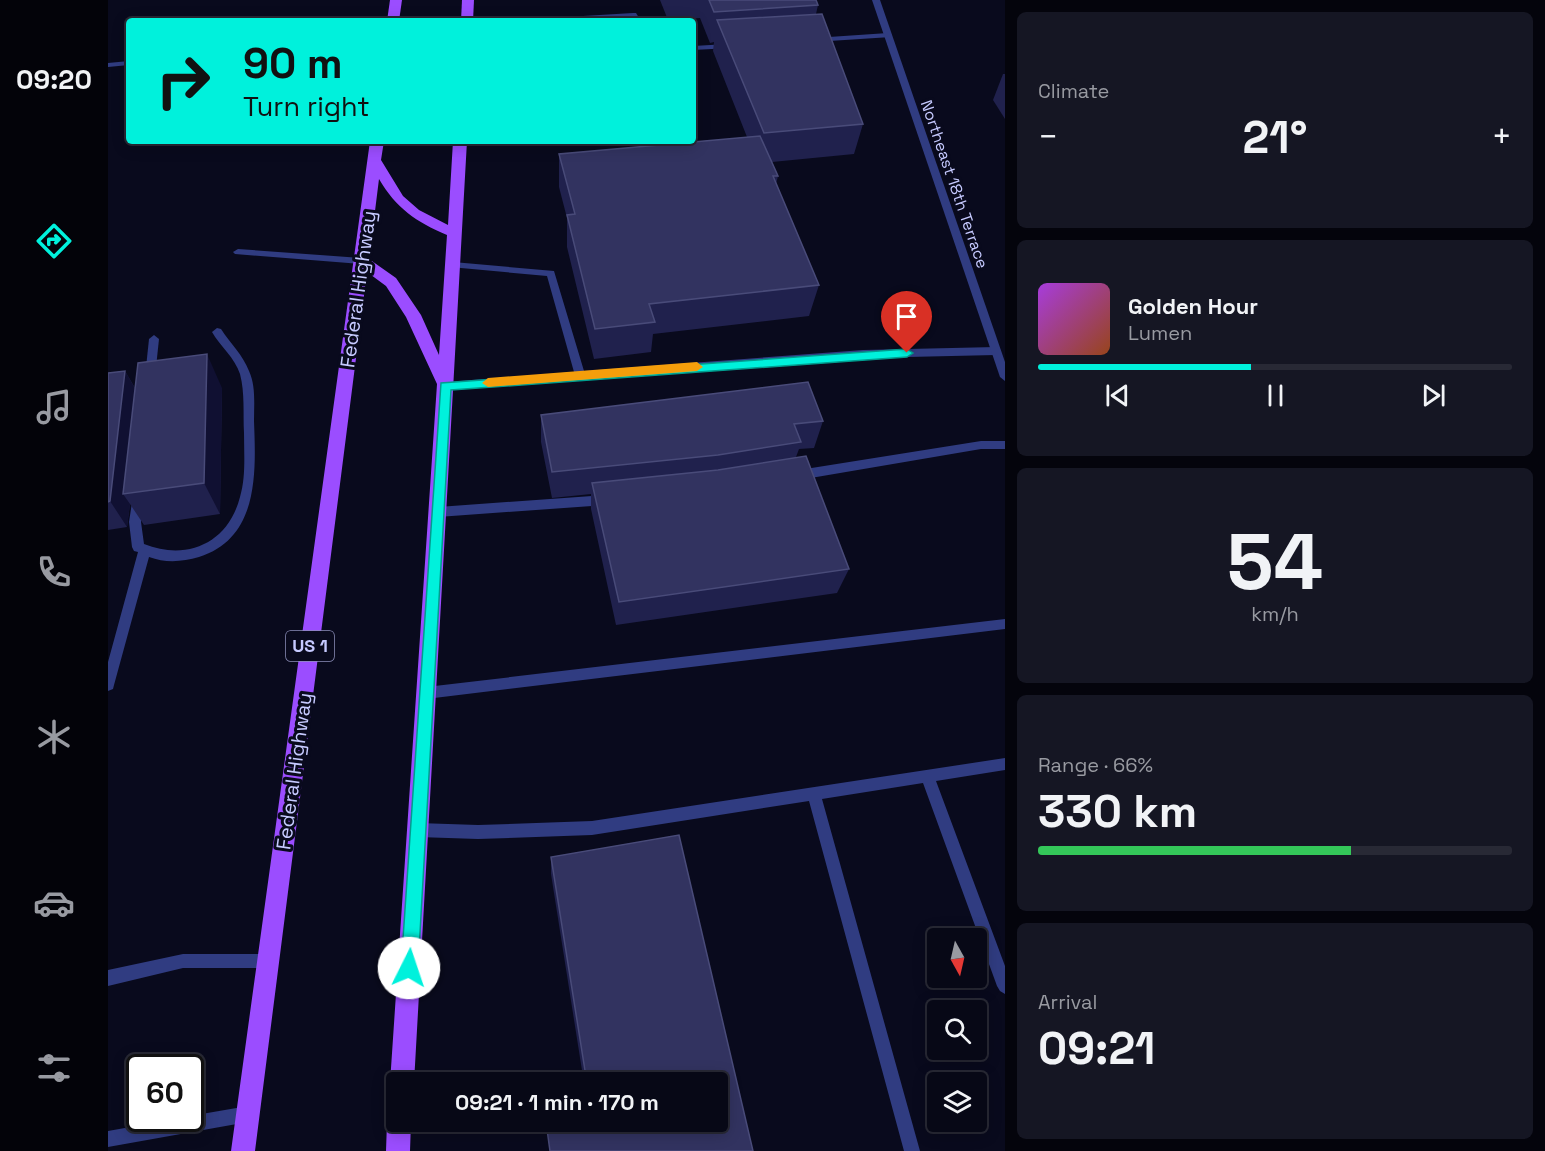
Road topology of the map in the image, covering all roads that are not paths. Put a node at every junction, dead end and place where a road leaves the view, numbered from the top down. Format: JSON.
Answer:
{"nodes":[{"id":1,"x":396,"y":0,"type":"edge"},
{"id":2,"x":468,"y":0,"type":"edge"},
{"id":3,"x":876,"y":0,"type":"edge"},
{"id":4,"x":393,"y":18,"type":"edge"},
{"id":5,"x":467,"y":18,"type":"edge"},
{"id":6,"x":583,"y":18,"type":"edge"},
{"id":7,"x":635,"y":18,"type":"edge"},
{"id":8,"x":888,"y":34,"type":"junction"},
{"id":9,"x":808,"y":40,"type":"edge"},
{"id":10,"x":739,"y":45,"type":"edge"},
{"id":11,"x":696,"y":48,"type":"edge"},
{"id":12,"x":126,"y":63,"type":"edge"},
{"id":13,"x":108,"y":65,"type":"edge"},
{"id":14,"x":377,"y":144,"type":"edge"},
{"id":15,"x":460,"y":144,"type":"edge"},
{"id":16,"x":375,"y":161,"type":"junction"},
{"id":17,"x":455,"y":233,"type":"junction"},
{"id":18,"x":238,"y":252,"type":"dead end"},
{"id":19,"x":361,"y":261,"type":"junction"},
{"id":20,"x":453,"y":266,"type":"junction"},
{"id":21,"x":217,"y":332,"type":"dead end"},
{"id":22,"x":154,"y":339,"type":"dead end"},
{"id":23,"x":996,"y":351,"type":"junction"},
{"id":24,"x":1002,"y":362,"type":"edge"},
{"id":25,"x":580,"y":376,"type":"junction"},
{"id":26,"x":1005,"y":377,"type":"edge"},
{"id":27,"x":149,"y":385,"type":"edge"},
{"id":28,"x":446,"y":386,"type":"junction"},
{"id":29,"x":1005,"y":445,"type":"edge"},
{"id":30,"x":782,"y":478,"type":"edge"},
{"id":31,"x":138,"y":488,"type":"edge"},
{"id":32,"x":616,"y":499,"type":"edge"},
{"id":33,"x":438,"y":512,"type":"junction"},
{"id":34,"x":145,"y":550,"type":"junction"},
{"id":35,"x":1005,"y":624,"type":"edge"},
{"id":36,"x":108,"y":685,"type":"edge"},
{"id":37,"x":426,"y":693,"type":"junction"},
{"id":38,"x":1005,"y":764,"type":"edge"},
{"id":39,"x":927,"y":776,"type":"junction"},
{"id":40,"x":814,"y":796,"type":"junction"},
{"id":41,"x":418,"y":830,"type":"junction"},
{"id":42,"x":268,"y":961,"type":"junction"},
{"id":43,"x":108,"y":978,"type":"edge"},
{"id":44,"x":1005,"y":986,"type":"edge"},
{"id":45,"x":403,"y":1072,"type":"edge"},
{"id":46,"x":248,"y":1114,"type":"junction"},
{"id":47,"x":399,"y":1132,"type":"edge"},
{"id":48,"x":108,"y":1139,"type":"edge"},
{"id":49,"x":243,"y":1151,"type":"edge"},
{"id":50,"x":398,"y":1151,"type":"edge"},
{"id":51,"x":912,"y":1151,"type":"edge"}],
"edges":[{"from":1,"to":4,"type":"main road"},
{"from":2,"to":5,"type":"main road"},
{"from":3,"to":8,"type":"street","name":"Northeast 18th Terrace"},
{"from":6,"to":7,"type":"street"},
{"from":8,"to":9,"type":"street"},
{"from":8,"to":23,"type":"street","name":"Northeast 18th Terrace"},
{"from":10,"to":11,"type":"street"},
{"from":12,"to":13,"type":"street"},
{"from":14,"to":16,"type":"main road","name":"Federal Highway","number":"US 1"},
{"from":15,"to":17,"type":"main road"},
{"from":16,"to":17,"type":"main road"},
{"from":16,"to":19,"type":"main road","name":"Federal Highway","number":"US 1"},
{"from":17,"to":20,"type":"main road"},
{"from":18,"to":19,"type":"street"},
{"from":19,"to":28,"type":"main road"},
{"from":19,"to":42,"type":"main road","name":"Federal Highway","number":"US 1"},
{"from":20,"to":25,"type":"street"},
{"from":20,"to":28,"type":"main road"},
{"from":21,"to":34,"type":"street"},
{"from":22,"to":27,"type":"street"},
{"from":23,"to":24,"type":"street","name":"Northeast 18th Terrace"},
{"from":23,"to":25,"type":"street"},
{"from":24,"to":26,"type":"street","name":"Northeast 18th Terrace"},
{"from":25,"to":28,"type":"street"},
{"from":28,"to":33,"type":"main road"},
{"from":29,"to":30,"type":"street"},
{"from":31,"to":34,"type":"street"},
{"from":32,"to":33,"type":"street"},
{"from":33,"to":37,"type":"main road"},
{"from":34,"to":36,"type":"street"},
{"from":35,"to":37,"type":"street"},
{"from":37,"to":41,"type":"main road"},
{"from":38,"to":39,"type":"street"},
{"from":39,"to":40,"type":"street"},
{"from":39,"to":44,"type":"street"},
{"from":40,"to":41,"type":"street"},
{"from":40,"to":51,"type":"street"},
{"from":41,"to":45,"type":"main road"},
{"from":42,"to":43,"type":"street"},
{"from":42,"to":46,"type":"main road","name":"Federal Highway","number":"US 1"},
{"from":46,"to":48,"type":"street"},
{"from":46,"to":49,"type":"main road","name":"Federal Highway","number":"US 1"},
{"from":47,"to":50,"type":"main road"}]}
